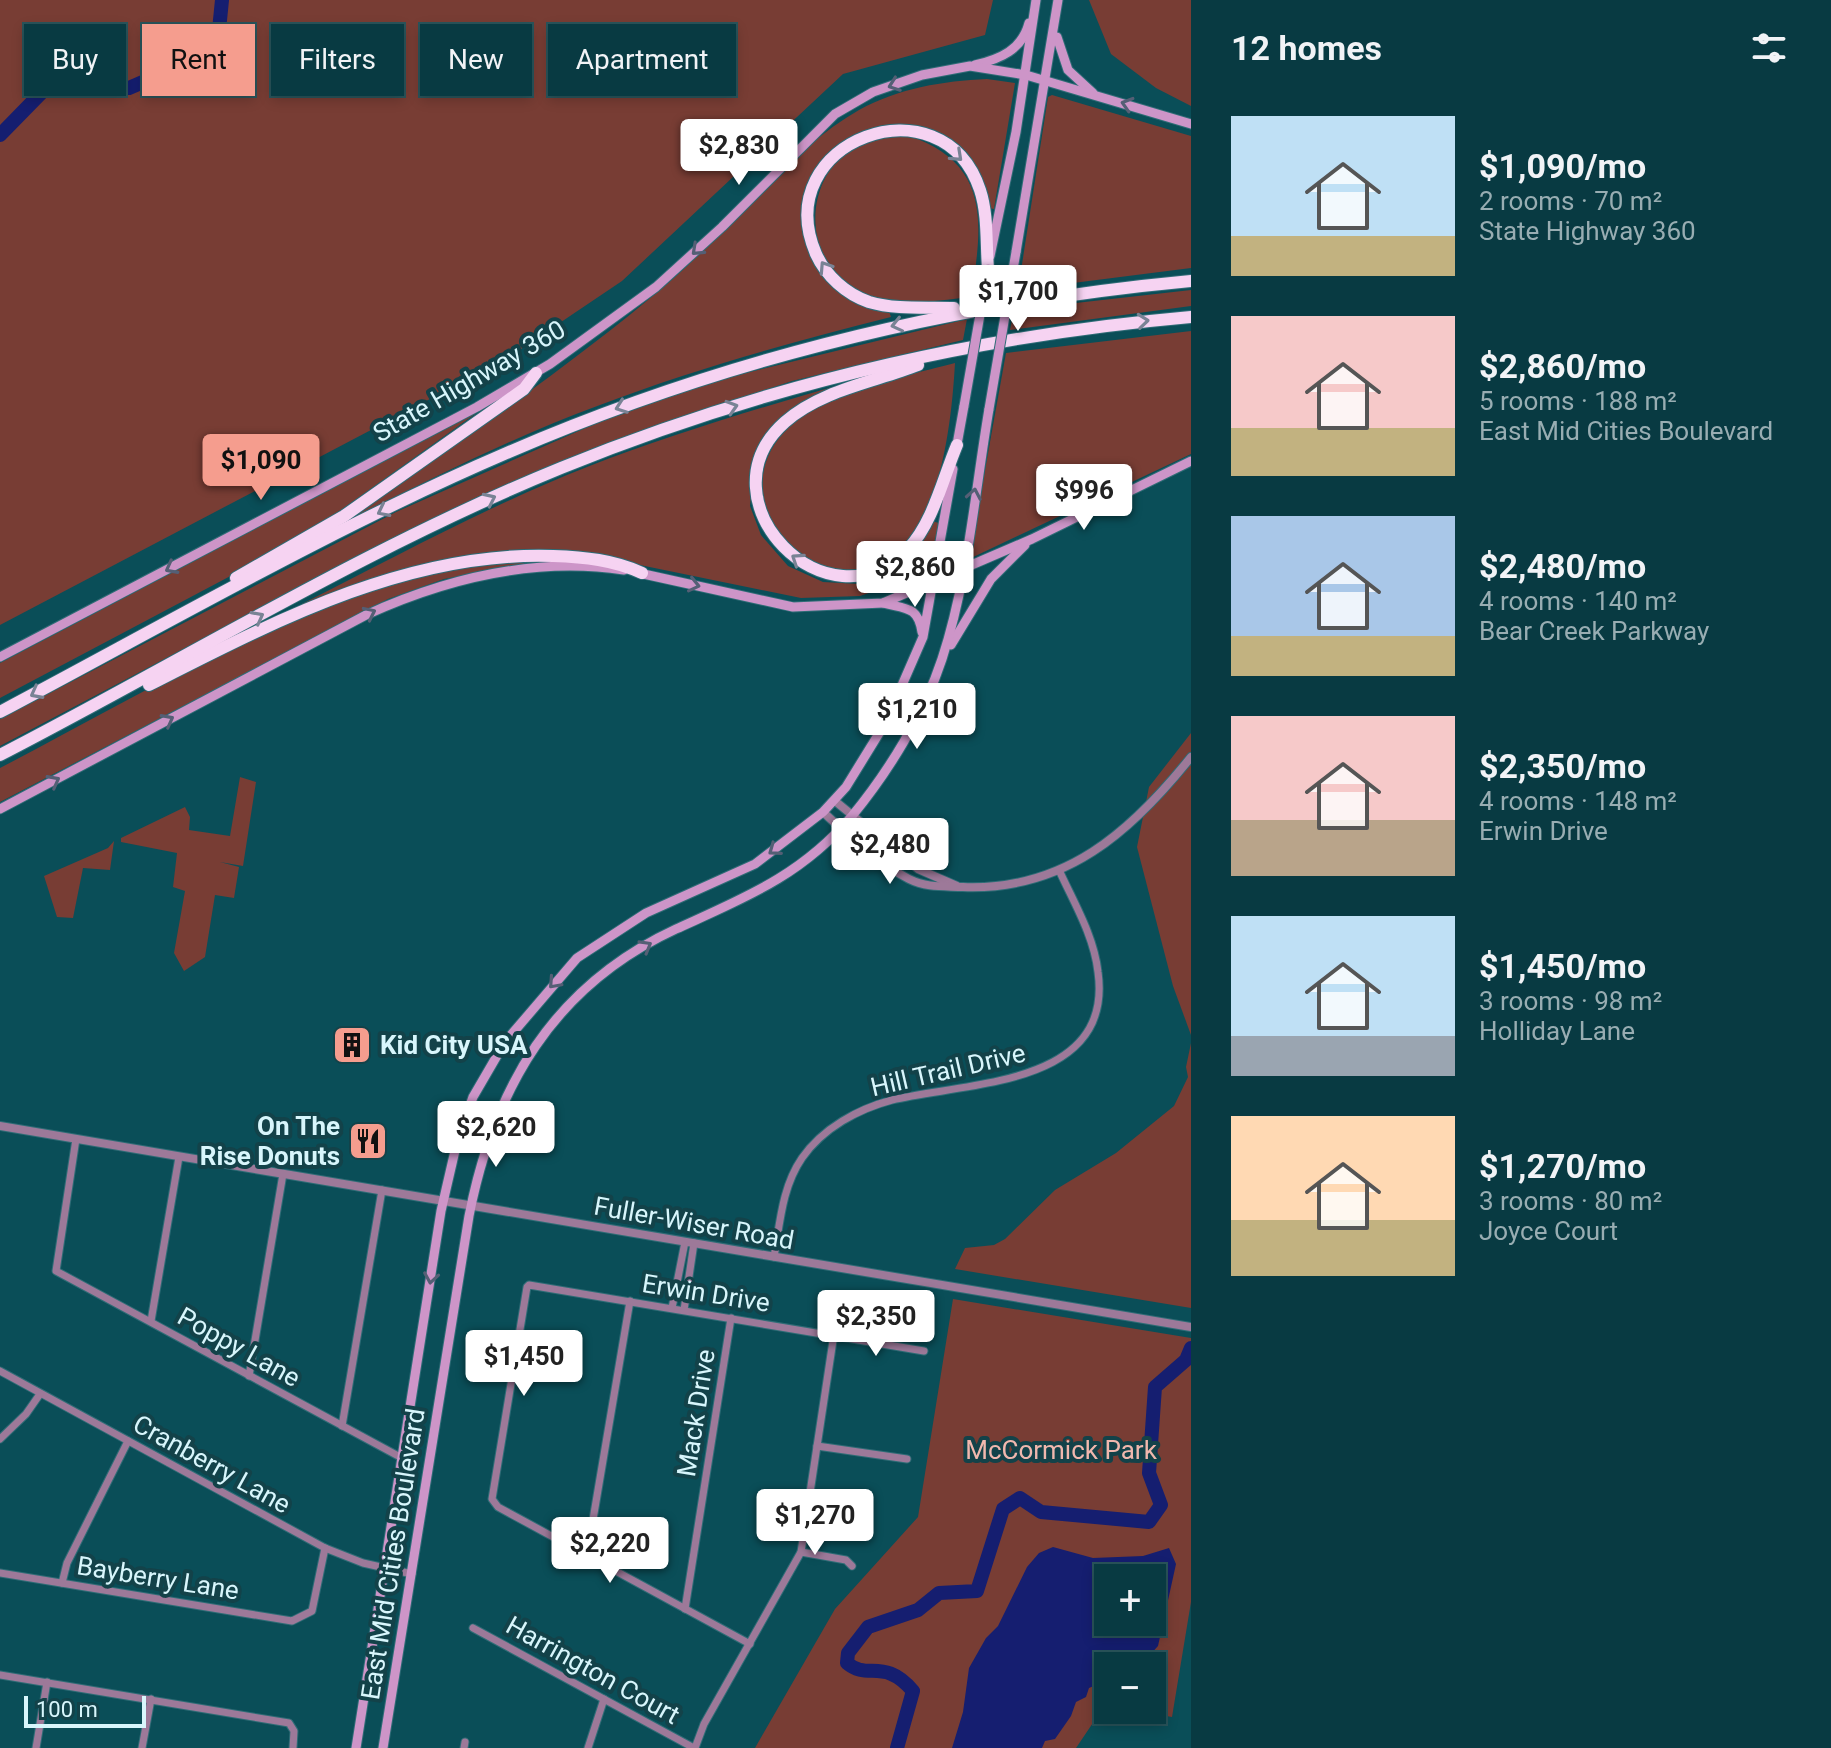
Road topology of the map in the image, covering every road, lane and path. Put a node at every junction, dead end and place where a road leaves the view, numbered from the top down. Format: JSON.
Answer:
{"nodes":[{"id":1,"x":1035,"y":0,"type":"edge"},
{"id":2,"x":1058,"y":0,"type":"edge"},
{"id":3,"x":1056,"y":18,"type":"junction"},
{"id":4,"x":970,"y":66,"type":"junction"},
{"id":5,"x":1026,"y":75,"type":"junction"},
{"id":6,"x":1046,"y":82,"type":"junction"},
{"id":7,"x":1096,"y":95,"type":"junction"},
{"id":8,"x":1191,"y":124,"type":"edge"},
{"id":9,"x":988,"y":269,"type":"junction"},
{"id":10,"x":1191,"y":281,"type":"edge"},
{"id":11,"x":973,"y":309,"type":"junction"},
{"id":12,"x":1191,"y":317,"type":"edge"},
{"id":13,"x":955,"y":350,"type":"junction"},
{"id":14,"x":536,"y":373,"type":"junction"},
{"id":15,"x":957,"y":445,"type":"junction"},
{"id":16,"x":1191,"y":461,"type":"edge"},
{"id":17,"x":1032,"y":539,"type":"junction"},
{"id":18,"x":962,"y":571,"type":"junction"},
{"id":19,"x":642,"y":573,"type":"junction"},
{"id":20,"x":934,"y":582,"type":"junction"},
{"id":21,"x":883,"y":603,"type":"junction"},
{"id":22,"x":923,"y":637,"type":"junction"},
{"id":23,"x":0,"y":657,"type":"edge"},
{"id":24,"x":942,"y":662,"type":"junction"},
{"id":25,"x":72,"y":674,"type":"junction"},
{"id":26,"x":0,"y":712,"type":"edge"},
{"id":27,"x":41,"y":734,"type":"junction"},
{"id":28,"x":0,"y":755,"type":"edge"},
{"id":29,"x":1191,"y":757,"type":"edge"},
{"id":30,"x":835,"y":801,"type":"junction"},
{"id":31,"x":0,"y":809,"type":"edge"},
{"id":32,"x":823,"y":812,"type":"junction"},
{"id":33,"x":851,"y":816,"type":"junction"},
{"id":34,"x":840,"y":828,"type":"junction"},
{"id":35,"x":1059,"y":870,"type":"junction"},
{"id":36,"x":958,"y":886,"type":"junction"},
{"id":37,"x":0,"y":1126,"type":"edge"},
{"id":38,"x":76,"y":1139,"type":"junction"},
{"id":39,"x":179,"y":1157,"type":"junction"},
{"id":40,"x":283,"y":1174,"type":"junction"},
{"id":41,"x":382,"y":1190,"type":"junction"},
{"id":42,"x":443,"y":1201,"type":"junction"},
{"id":43,"x":471,"y":1206,"type":"junction"},
{"id":44,"x":690,"y":1242,"type":"junction"},
{"id":45,"x":774,"y":1257,"type":"junction"},
{"id":46,"x":630,"y":1301,"type":"junction"},
{"id":47,"x":672,"y":1308,"type":"junction"},
{"id":48,"x":684,"y":1310,"type":"junction"},
{"id":49,"x":731,"y":1318,"type":"junction"},
{"id":50,"x":151,"y":1321,"type":"junction"},
{"id":51,"x":1191,"y":1327,"type":"edge"},
{"id":52,"x":834,"y":1334,"type":"junction"},
{"id":53,"x":924,"y":1351,"type":"dead end"},
{"id":54,"x":0,"y":1371,"type":"edge"},
{"id":55,"x":249,"y":1376,"type":"junction"},
{"id":56,"x":40,"y":1394,"type":"junction"},
{"id":57,"x":342,"y":1426,"type":"junction"},
{"id":58,"x":0,"y":1439,"type":"edge"},
{"id":59,"x":128,"y":1441,"type":"junction"},
{"id":60,"x":817,"y":1446,"type":"junction"},
{"id":61,"x":402,"y":1458,"type":"junction"},
{"id":62,"x":907,"y":1459,"type":"dead end"},
{"id":63,"x":325,"y":1548,"type":"junction"},
{"id":64,"x":801,"y":1552,"type":"junction"},
{"id":65,"x":587,"y":1555,"type":"junction"},
{"id":66,"x":852,"y":1566,"type":"dead end"},
{"id":67,"x":384,"y":1567,"type":"junction"},
{"id":68,"x":0,"y":1573,"type":"edge"},
{"id":69,"x":412,"y":1574,"type":"junction"},
{"id":70,"x":62,"y":1583,"type":"junction"},
{"id":71,"x":685,"y":1609,"type":"junction"},
{"id":72,"x":473,"y":1628,"type":"dead end"},
{"id":73,"x":750,"y":1644,"type":"junction"},
{"id":74,"x":0,"y":1675,"type":"edge"},
{"id":75,"x":47,"y":1682,"type":"junction"},
{"id":76,"x":151,"y":1699,"type":"junction"},
{"id":77,"x":604,"y":1699,"type":"junction"},
{"id":78,"x":36,"y":1748,"type":"edge"},
{"id":79,"x":142,"y":1748,"type":"edge"},
{"id":80,"x":293,"y":1748,"type":"edge"},
{"id":81,"x":356,"y":1748,"type":"edge"},
{"id":82,"x":383,"y":1748,"type":"edge"},
{"id":83,"x":588,"y":1748,"type":"edge"},
{"id":84,"x":694,"y":1748,"type":"edge"}],
"edges":[{"from":1,"to":4,"type":"main road"},
{"from":1,"to":5,"type":"main road"},
{"from":2,"to":3,"type":"main road","name":"East Mid Cities Boulevard"},
{"from":3,"to":6,"type":"main road","name":"East Mid Cities Boulevard"},
{"from":3,"to":7,"type":"main road"},
{"from":4,"to":5,"type":"main road","name":"State Highway 360"},
{"from":4,"to":14,"type":"main road","name":"State Highway 360","one_way":true},
{"from":5,"to":6,"type":"main road","name":"State Highway 360"},
{"from":5,"to":9,"type":"main road"},
{"from":6,"to":7,"type":"main road","name":"State Highway 360"},
{"from":18,"to":6,"type":"main road","name":"East Mid Cities Boulevard","one_way":true,"bridge":true},
{"from":8,"to":7,"type":"main road","name":"State Highway 360","one_way":true},
{"from":11,"to":9,"type":"highway","one_way":true},
{"from":9,"to":15,"type":"main road","bridge":true},
{"from":10,"to":11,"type":"highway"},
{"from":11,"to":25,"type":"highway","one_way":true},
{"from":13,"to":12,"type":"highway","one_way":true},
{"from":15,"to":13,"type":"highway","one_way":true},
{"from":27,"to":13,"type":"highway","one_way":true},
{"from":14,"to":23,"type":"main road","name":"State Highway 360","one_way":true},
{"from":14,"to":25,"type":"highway"},
{"from":15,"to":20,"type":"main road"},
{"from":16,"to":17,"type":"main road"},
{"from":17,"to":18,"type":"main road"},
{"from":17,"to":24,"type":"main road"},
{"from":18,"to":20,"type":"main road"},
{"from":18,"to":24,"type":"main road","name":"East Mid Cities Boulevard"},
{"from":19,"to":21,"type":"main road","one_way":true},
{"from":19,"to":27,"type":"highway"},
{"from":31,"to":19,"type":"main road","one_way":true},
{"from":20,"to":21,"type":"main road"},
{"from":20,"to":22,"type":"main road"},
{"from":21,"to":22,"type":"main road"},
{"from":22,"to":30,"type":"main road"},
{"from":24,"to":33,"type":"main road","name":"East Mid Cities Boulevard"},
{"from":25,"to":26,"type":"highway","one_way":true},
{"from":27,"to":28,"type":"highway"},
{"from":29,"to":35,"type":"street"},
{"from":30,"to":32,"type":"main road"},
{"from":30,"to":33,"type":"street"},
{"from":32,"to":34,"type":"street"},
{"from":32,"to":42,"type":"main road","one_way":true},
{"from":33,"to":34,"type":"main road","name":"East Mid Cities Boulevard"},
{"from":33,"to":36,"type":"street"},
{"from":34,"to":36,"type":"street"},
{"from":43,"to":34,"type":"main road","name":"East Mid Cities Boulevard","one_way":true},
{"from":35,"to":36,"type":"street"},
{"from":35,"to":45,"type":"street","name":"Hill Trail Drive"},
{"from":37,"to":38,"type":"street","name":"Fuller-Wiser Road"},
{"from":38,"to":39,"type":"street","name":"Fuller-Wiser Road"},
{"from":38,"to":50,"type":"street","name":"Poppy Lane"},
{"from":39,"to":40,"type":"street","name":"Fuller-Wiser Road"},
{"from":39,"to":50,"type":"street"},
{"from":40,"to":41,"type":"street","name":"Fuller-Wiser Road"},
{"from":40,"to":55,"type":"street"},
{"from":41,"to":42,"type":"street","name":"Fuller-Wiser Road"},
{"from":41,"to":57,"type":"street"},
{"from":42,"to":43,"type":"street","name":"Fuller-Wiser Road"},
{"from":42,"to":61,"type":"main road","one_way":true},
{"from":43,"to":44,"type":"street","name":"Fuller-Wiser Road"},
{"from":43,"to":69,"type":"main road","name":"East Mid Cities Boulevard"},
{"from":44,"to":45,"type":"street","name":"Fuller-Wiser Road"},
{"from":44,"to":47,"type":"street"},
{"from":44,"to":48,"type":"street"},
{"from":45,"to":51,"type":"street","name":"Fuller-Wiser Road"},
{"from":46,"to":47,"type":"street","name":"Erwin Drive"},
{"from":46,"to":65,"type":"street"},
{"from":46,"to":65,"type":"street","name":"Erwin Drive"},
{"from":47,"to":48,"type":"street","name":"Erwin Drive"},
{"from":48,"to":49,"type":"street","name":"Erwin Drive"},
{"from":49,"to":52,"type":"street","name":"Erwin Drive"},
{"from":49,"to":71,"type":"street","name":"Mack Drive"},
{"from":50,"to":55,"type":"street","name":"Poppy Lane"},
{"from":52,"to":53,"type":"street","name":"Erwin Drive"},
{"from":52,"to":60,"type":"street"},
{"from":54,"to":56,"type":"street","name":"Cranberry Lane"},
{"from":55,"to":57,"type":"street","name":"Poppy Lane"},
{"from":56,"to":58,"type":"street"},
{"from":56,"to":59,"type":"street","name":"Cranberry Lane"},
{"from":57,"to":61,"type":"street","name":"Poppy Lane"},
{"from":59,"to":63,"type":"street","name":"Cranberry Lane"},
{"from":59,"to":70,"type":"street"},
{"from":60,"to":62,"type":"street"},
{"from":60,"to":64,"type":"street"},
{"from":61,"to":67,"type":"main road"},
{"from":63,"to":67,"type":"street","name":"Cranberry Lane"},
{"from":63,"to":70,"type":"street","name":"Bayberry Lane"},
{"from":64,"to":66,"type":"street"},
{"from":64,"to":73,"type":"street"},
{"from":65,"to":71,"type":"street"},
{"from":67,"to":69,"type":"street","name":"Cranberry Lane"},
{"from":67,"to":81,"type":"main road"},
{"from":68,"to":70,"type":"street","name":"Bayberry Lane"},
{"from":69,"to":82,"type":"main road","name":"East Mid Cities Boulevard"},
{"from":71,"to":73,"type":"street"},
{"from":72,"to":77,"type":"street","name":"Harrington Court"},
{"from":73,"to":84,"type":"street"},
{"from":74,"to":75,"type":"street"},
{"from":75,"to":76,"type":"street"},
{"from":75,"to":78,"type":"street"},
{"from":76,"to":79,"type":"street"},
{"from":76,"to":80,"type":"street"},
{"from":77,"to":83,"type":"street"},
{"from":77,"to":84,"type":"street","name":"Harrington Court"}]}
